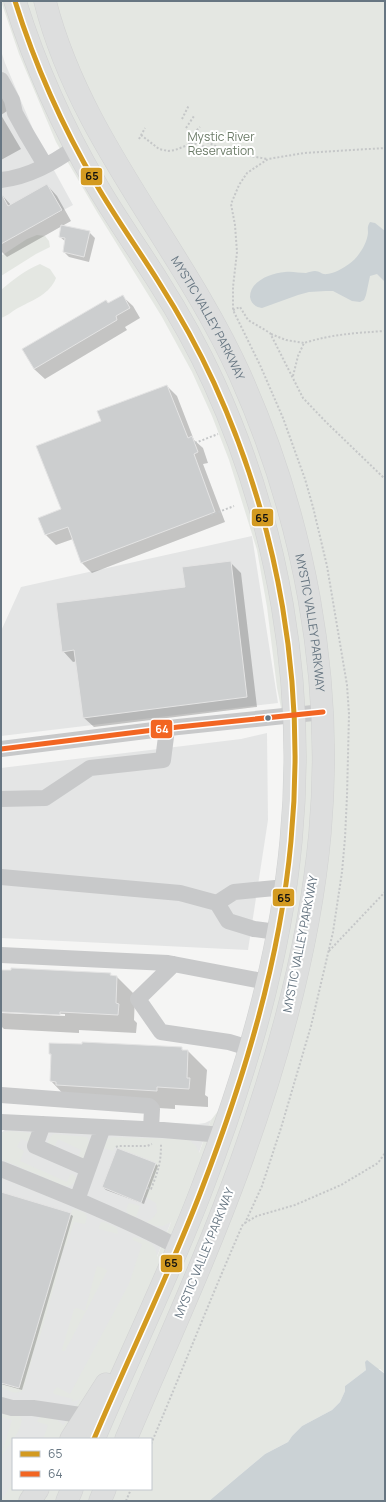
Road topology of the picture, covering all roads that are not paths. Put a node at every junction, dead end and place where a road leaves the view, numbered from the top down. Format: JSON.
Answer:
{"nodes":[{"id":1,"x":4,"y":1,"type":"edge"},
{"id":2,"x":14,"y":1,"type":"edge"},
{"id":3,"x":45,"y":1,"type":"edge"},
{"id":4,"x":1,"y":2,"type":"edge"},
{"id":5,"x":1,"y":80,"type":"edge"},
{"id":6,"x":76,"y":147,"type":"junction"},
{"id":7,"x":45,"y":165,"type":"junction"},
{"id":8,"x":1,"y":180,"type":"edge"},
{"id":9,"x":322,"y":712,"type":"junction"},
{"id":10,"x":295,"y":715,"type":"junction"},
{"id":11,"x":168,"y":728,"type":"junction"},
{"id":12,"x":1,"y":749,"type":"edge"},
{"id":13,"x":1,"y":799,"type":"edge"},
{"id":14,"x":1,"y":877,"type":"edge"},
{"id":15,"x":286,"y":887,"type":"junction"},
{"id":16,"x":217,"y":903,"type":"junction"},
{"id":17,"x":277,"y":932,"type":"junction"},
{"id":18,"x":1,"y":955,"type":"edge"},
{"id":19,"x":174,"y":964,"type":"junction"},
{"id":20,"x":267,"y":982,"type":"junction"},
{"id":21,"x":249,"y":1048,"type":"junction"},
{"id":22,"x":1,"y":1095,"type":"edge"},
{"id":23,"x":1,"y":1122,"type":"edge"},
{"id":24,"x":43,"y":1124,"type":"junction"},
{"id":25,"x":103,"y":1127,"type":"junction"},
{"id":26,"x":222,"y":1135,"type":"junction"},
{"id":27,"x":155,"y":1138,"type":"junction"},
{"id":28,"x":1,"y":1169,"type":"edge"},
{"id":29,"x":88,"y":1169,"type":"junction"},
{"id":30,"x":77,"y":1200,"type":"junction"},
{"id":31,"x":178,"y":1247,"type":"junction"},
{"id":32,"x":1,"y":1405,"type":"edge"},
{"id":33,"x":94,"y":1417,"type":"junction"},
{"id":34,"x":72,"y":1438,"type":"edge"},
{"id":35,"x":94,"y":1438,"type":"edge"},
{"id":36,"x":126,"y":1438,"type":"edge"},
{"id":37,"x":37,"y":1490,"type":"edge"},
{"id":38,"x":72,"y":1490,"type":"edge"},
{"id":39,"x":105,"y":1490,"type":"edge"},
{"id":40,"x":30,"y":1501,"type":"edge"},
{"id":41,"x":67,"y":1501,"type":"edge"},
{"id":42,"x":100,"y":1501,"type":"edge"}],
"edges":[{"from":1,"to":4,"type":"street"},
{"from":2,"to":6,"type":"highway","name":"MYSTIC VALLEY PARKWAY"},
{"from":3,"to":9,"type":"highway","name":"MYSTIC VALLEY PARKWAY"},
{"from":5,"to":7,"type":"street"},
{"from":6,"to":7,"type":"street"},
{"from":6,"to":10,"type":"highway","name":"MYSTIC VALLEY PARKWAY"},
{"from":7,"to":8,"type":"street"},
{"from":9,"to":10,"type":"street"},
{"from":9,"to":36,"type":"highway","name":"MYSTIC VALLEY PARKWAY"},
{"from":10,"to":11,"type":"street"},
{"from":10,"to":15,"type":"highway","name":"MYSTIC VALLEY PARKWAY"},
{"from":11,"to":12,"type":"street"},
{"from":11,"to":13,"type":"street"},
{"from":14,"to":16,"type":"street"},
{"from":15,"to":16,"type":"street"},
{"from":15,"to":17,"type":"highway","name":"MYSTIC VALLEY PARKWAY"},
{"from":16,"to":17,"type":"street"},
{"from":17,"to":20,"type":"highway","name":"MYSTIC VALLEY PARKWAY"},
{"from":18,"to":19,"type":"street"},
{"from":19,"to":20,"type":"street"},
{"from":19,"to":21,"type":"street"},
{"from":20,"to":21,"type":"highway","name":"MYSTIC VALLEY PARKWAY"},
{"from":21,"to":26,"type":"highway","name":"MYSTIC VALLEY PARKWAY"},
{"from":22,"to":27,"type":"street"},
{"from":23,"to":24,"type":"street"},
{"from":24,"to":25,"type":"street"},
{"from":24,"to":29,"type":"street"},
{"from":25,"to":27,"type":"street"},
{"from":25,"to":29,"type":"street"},
{"from":26,"to":27,"type":"street"},
{"from":26,"to":31,"type":"highway","name":"MYSTIC VALLEY PARKWAY"},
{"from":28,"to":30,"type":"street"},
{"from":29,"to":30,"type":"street"},
{"from":30,"to":31,"type":"street"},
{"from":31,"to":33,"type":"highway","name":"MYSTIC VALLEY PARKWAY"},
{"from":32,"to":33,"type":"street"},
{"from":33,"to":34,"type":"highway"},
{"from":33,"to":35,"type":"highway"},
{"from":37,"to":40,"type":"highway"},
{"from":38,"to":41,"type":"highway"},
{"from":39,"to":42,"type":"highway"}]}
